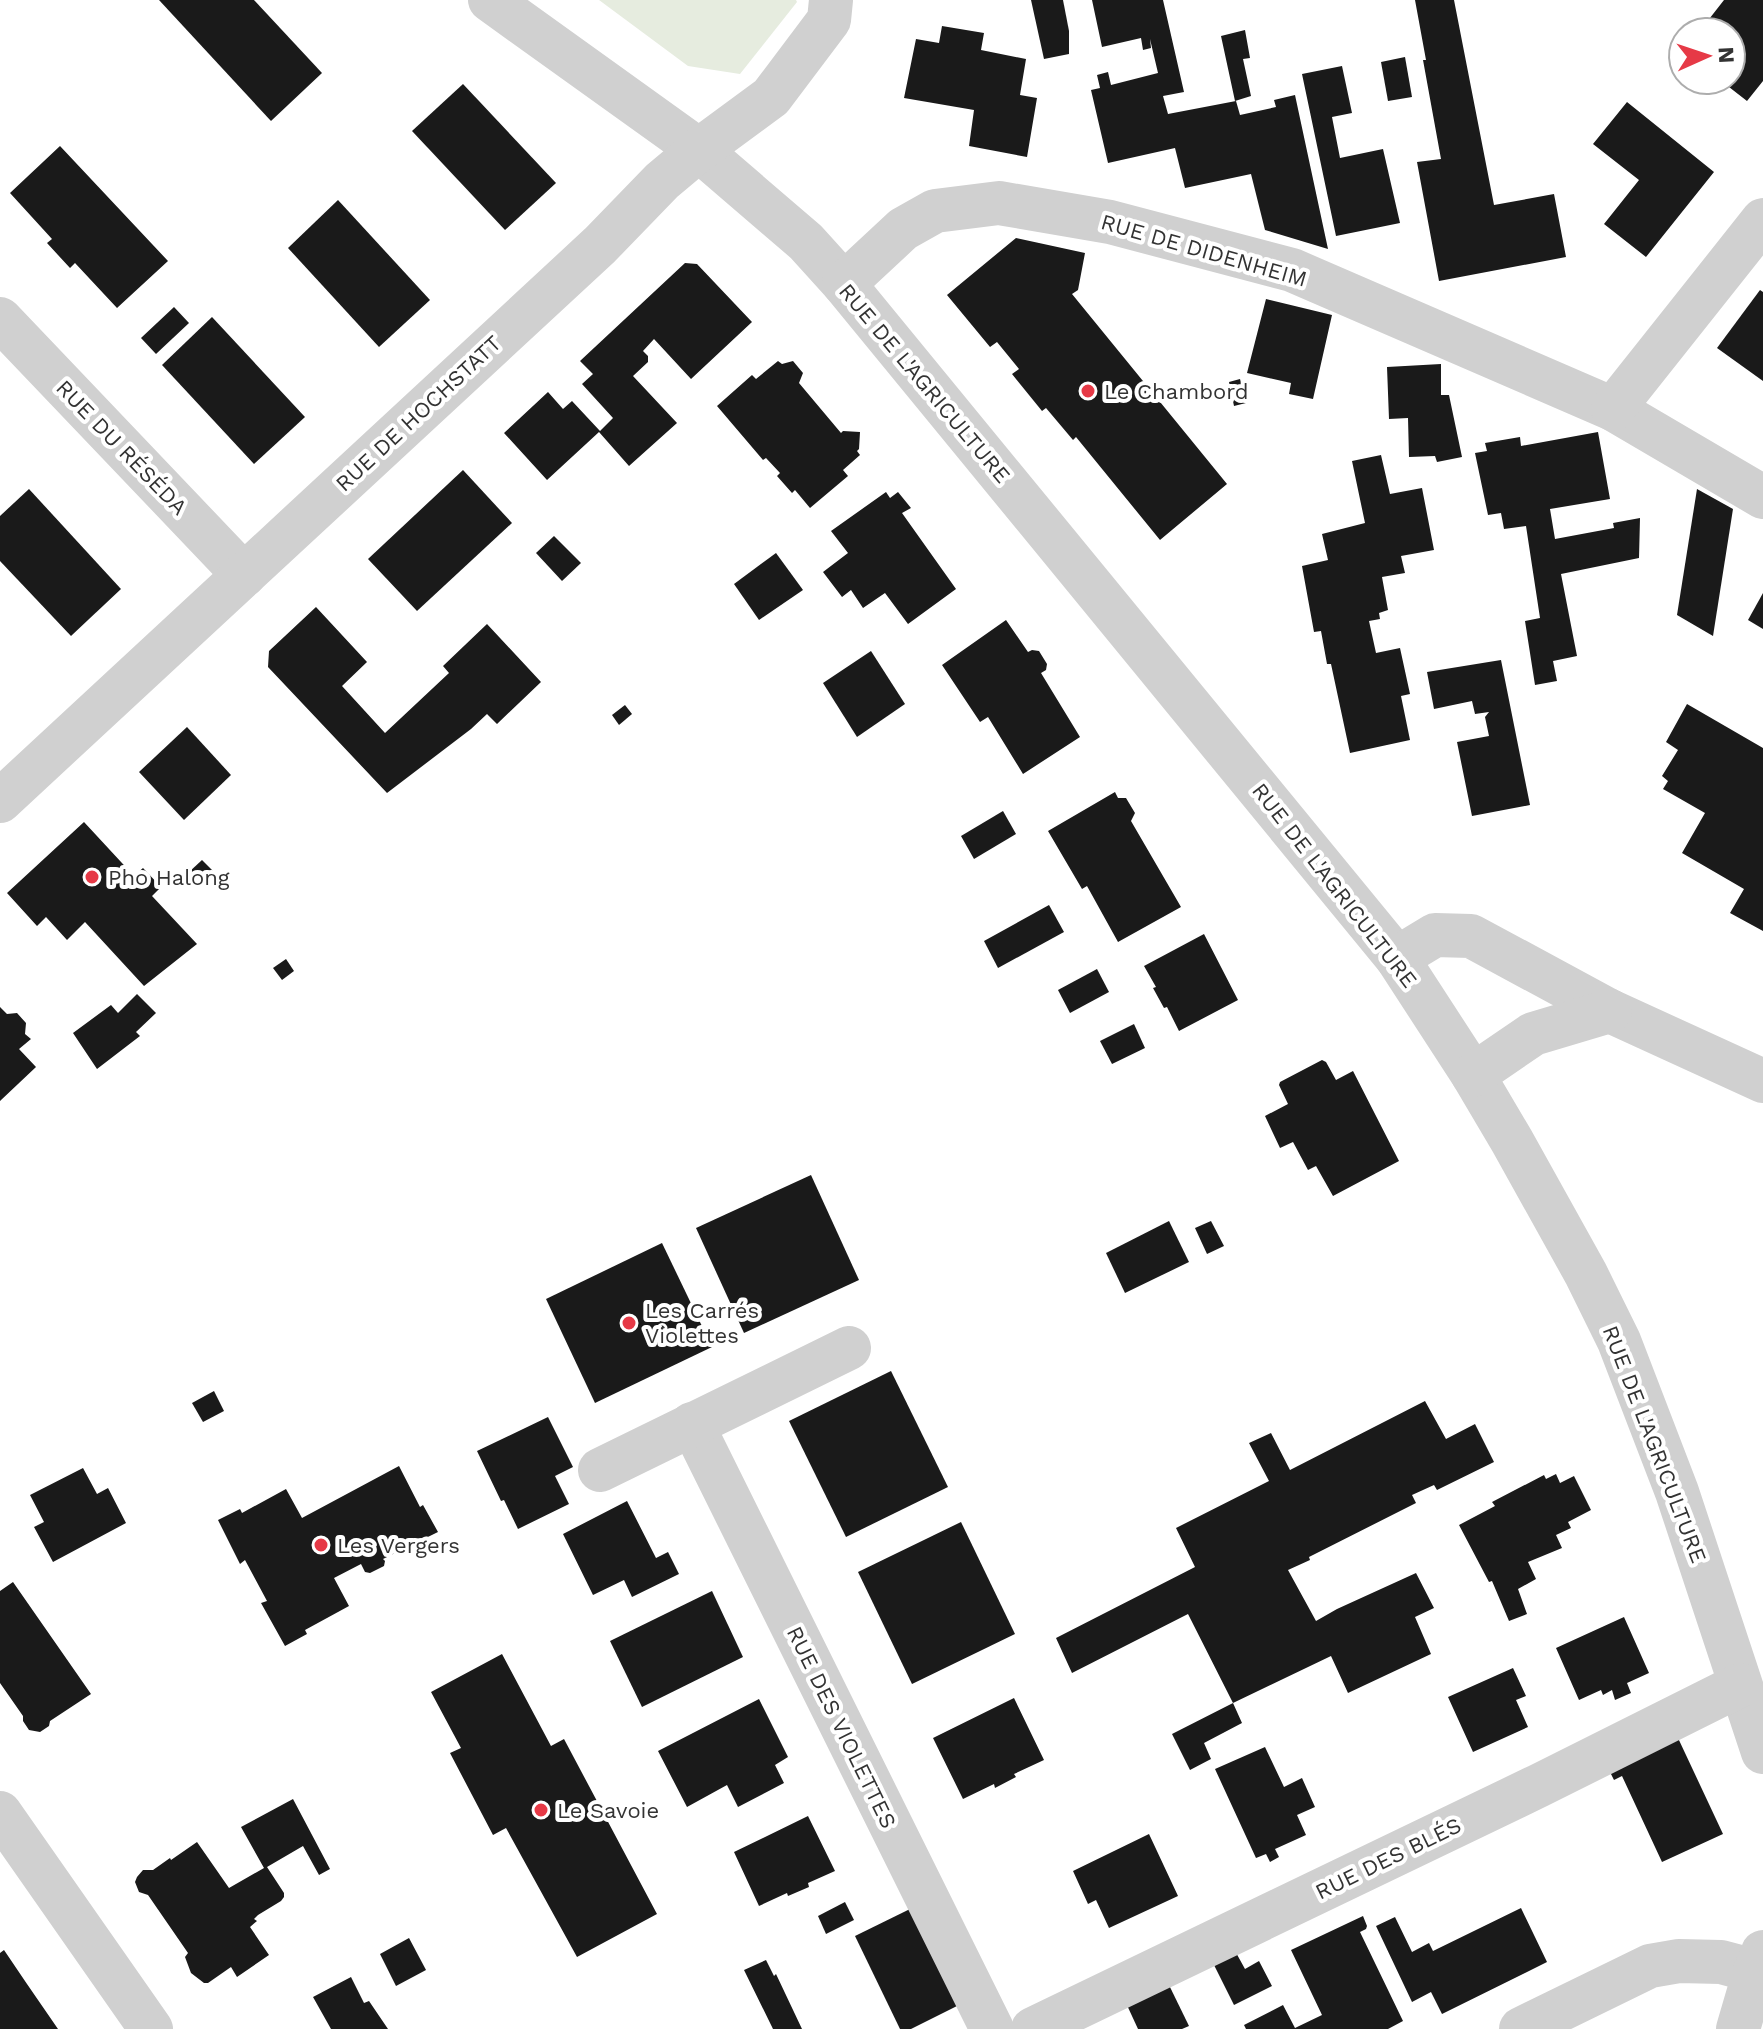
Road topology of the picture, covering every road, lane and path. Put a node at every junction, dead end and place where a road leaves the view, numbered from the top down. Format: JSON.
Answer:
{"nodes":[{"id":1,"x":490,"y":0,"type":"edge"},
{"id":2,"x":830,"y":10,"type":"edge"},
{"id":3,"x":699,"y":150,"type":"junction"},
{"id":4,"x":1763,"y":220,"type":"edge"},
{"id":5,"x":844,"y":284,"type":"junction"},
{"id":6,"x":0,"y":319,"type":"edge"},
{"id":7,"x":1613,"y":409,"type":"junction"},
{"id":8,"x":1763,"y":497,"type":"edge"},
{"id":9,"x":244,"y":575,"type":"junction"},
{"id":10,"x":0,"y":801,"type":"edge"},
{"id":11,"x":1397,"y":958,"type":"junction"},
{"id":12,"x":1610,"y":1011,"type":"junction"},
{"id":13,"x":1473,"y":1075,"type":"junction"},
{"id":14,"x":1763,"y":1081,"type":"edge"},
{"id":15,"x":849,"y":1348,"type":"dead end"},
{"id":16,"x":692,"y":1424,"type":"junction"},
{"id":17,"x":600,"y":1470,"type":"dead end"},
{"id":18,"x":1746,"y":1667,"type":"edge"},
{"id":19,"x":1763,"y":1752,"type":"edge"},
{"id":20,"x":3,"y":1825,"type":"edge"},
{"id":21,"x":1759,"y":1962,"type":"edge"},
{"id":22,"x":151,"y":2029,"type":"edge"},
{"id":23,"x":992,"y":2029,"type":"edge"},
{"id":24,"x":1033,"y":2029,"type":"edge"},
{"id":25,"x":1521,"y":2029,"type":"edge"},
{"id":26,"x":1738,"y":2029,"type":"edge"}],
"edges":[{"from":1,"to":3,"type":"street","name":"RUE DE L'AGRICULTURE"},
{"from":2,"to":3,"type":"street","name":"RUE DE HOCHSTATT"},
{"from":3,"to":5,"type":"street","name":"RUE DE L'AGRICULTURE"},
{"from":3,"to":9,"type":"street","name":"RUE DE HOCHSTATT"},
{"from":4,"to":7,"type":"street"},
{"from":5,"to":7,"type":"street","name":"RUE DE DIDENHEIM"},
{"from":5,"to":11,"type":"street","name":"RUE DE L'AGRICULTURE"},
{"from":6,"to":9,"type":"street","name":"RUE DU RÉSÉDA"},
{"from":7,"to":8,"type":"street","name":"RUE DE DIDENHEIM"},
{"from":9,"to":10,"type":"street","name":"RUE DE HOCHSTATT"},
{"from":11,"to":12,"type":"street"},
{"from":11,"to":13,"type":"street","name":"RUE DE L'AGRICULTURE"},
{"from":12,"to":13,"type":"street"},
{"from":12,"to":14,"type":"street"},
{"from":13,"to":18,"type":"street","name":"RUE DE L'AGRICULTURE"},
{"from":15,"to":16,"type":"street"},
{"from":16,"to":17,"type":"street"},
{"from":16,"to":23,"type":"street","name":"RUE DES VIOLETTES"},
{"from":18,"to":19,"type":"street","name":"RUE DE L'AGRICULTURE"},
{"from":18,"to":24,"type":"street","name":"RUE DES BLÉS"},
{"from":20,"to":22,"type":"street"},
{"from":21,"to":25,"type":"street"},
{"from":21,"to":26,"type":"street"}]}
